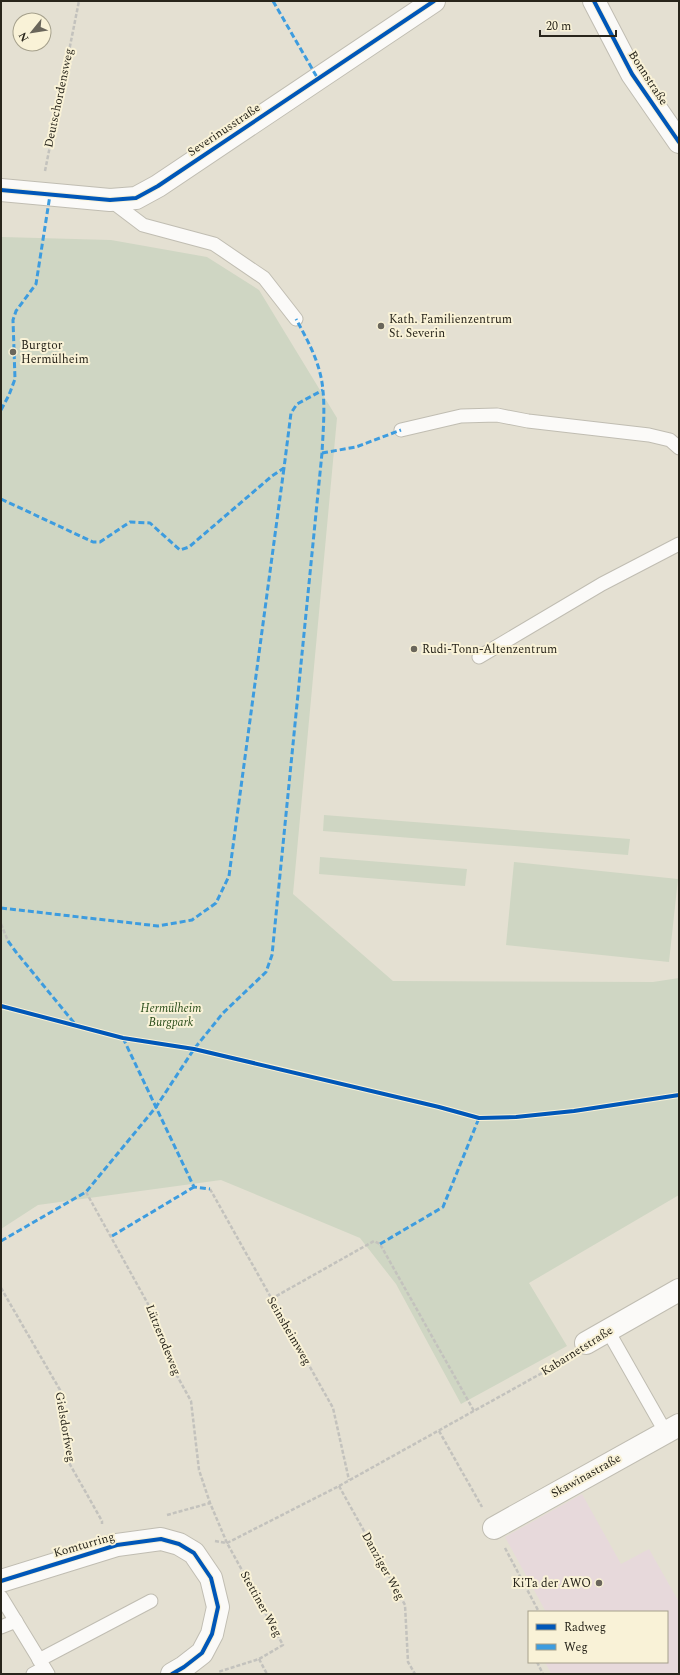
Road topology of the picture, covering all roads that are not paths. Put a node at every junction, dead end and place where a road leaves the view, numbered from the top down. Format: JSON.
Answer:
{"nodes":[{"id":1,"x":434,"y":1,"type":"edge"},
{"id":2,"x":594,"y":1,"type":"edge"},
{"id":3,"x":679,"y":142,"type":"edge"},
{"id":4,"x":1,"y":190,"type":"edge"},
{"id":5,"x":110,"y":200,"type":"junction"},
{"id":6,"x":296,"y":319,"type":"dead end"},
{"id":7,"x":401,"y":430,"type":"dead end"},
{"id":8,"x":679,"y":448,"type":"edge"},
{"id":9,"x":679,"y":544,"type":"edge"},
{"id":10,"x":479,"y":656,"type":"dead end"},
{"id":11,"x":679,"y":1290,"type":"edge"},
{"id":12,"x":608,"y":1331,"type":"junction"},
{"id":13,"x":586,"y":1343,"type":"road end"},
{"id":14,"x":672,"y":1429,"type":"edge"},
{"id":15,"x":494,"y":1528,"type":"dead end"},
{"id":16,"x":1,"y":1581,"type":"edge"},
{"id":17,"x":1,"y":1597,"type":"edge"},
{"id":18,"x":151,"y":1600,"type":"dead end"},
{"id":19,"x":16,"y":1621,"type":"junction"},
{"id":20,"x":1,"y":1627,"type":"edge"},
{"id":21,"x":41,"y":1669,"type":"edge"},
{"id":22,"x":172,"y":1674,"type":"edge"}],
"edges":[{"from":1,"to":5,"type":"street","name":"Severinusstraße"},
{"from":2,"to":3,"type":"street","name":"Bonnstraße"},
{"from":4,"to":5,"type":"street","name":"Severinusstraße"},
{"from":5,"to":6,"type":"lane"},
{"from":7,"to":8,"type":"lane"},
{"from":9,"to":10,"type":"lane"},
{"from":11,"to":12,"type":"street","name":"Kabarnetstraße"},
{"from":12,"to":13,"type":"street","name":"Kabarnetstraße"},
{"from":12,"to":14,"type":"lane"},
{"from":14,"to":15,"type":"street","name":"Skawinastraße"},
{"from":16,"to":22,"type":"street","name":"Komturring"},
{"from":17,"to":19,"type":"lane"},
{"from":18,"to":21,"type":"lane"},
{"from":19,"to":20,"type":"lane"},
{"from":19,"to":21,"type":"lane"}]}
